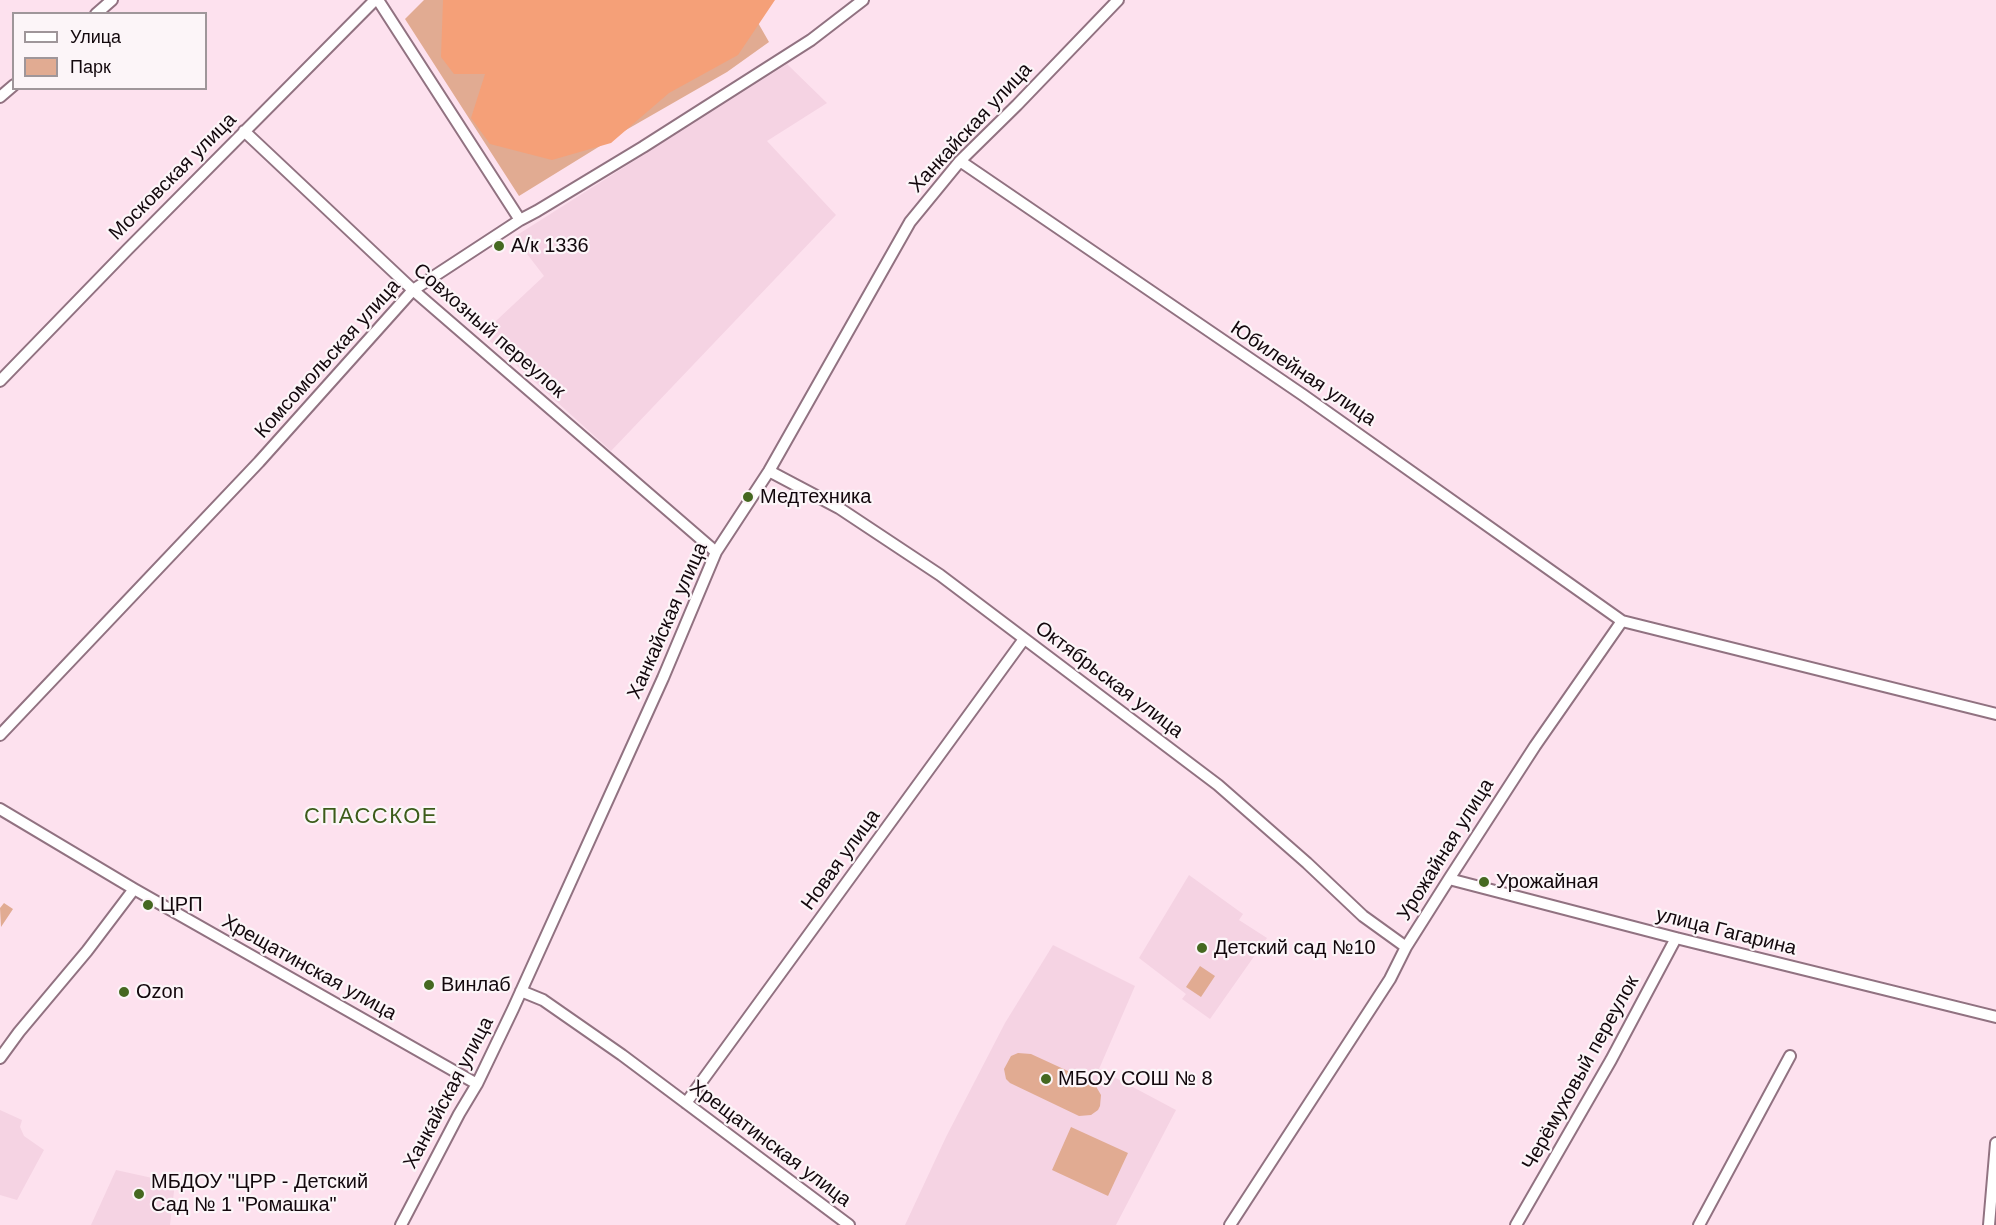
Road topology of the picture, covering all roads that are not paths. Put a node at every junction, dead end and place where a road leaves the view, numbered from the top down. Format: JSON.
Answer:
{"nodes":[{"id":1,"x":112,"y":0,"type":"edge"},
{"id":2,"x":376,"y":0,"type":"edge"},
{"id":3,"x":863,"y":0,"type":"edge"},
{"id":4,"x":1118,"y":0,"type":"edge"},
{"id":5,"x":98,"y":12,"type":"edge"},
{"id":6,"x":12,"y":87,"type":"edge"},
{"id":7,"x":0,"y":97,"type":"edge"},
{"id":8,"x":244,"y":131,"type":"junction"},
{"id":9,"x":960,"y":161,"type":"junction"},
{"id":10,"x":520,"y":220,"type":"junction"},
{"id":11,"x":413,"y":290,"type":"junction"},
{"id":12,"x":0,"y":381,"type":"edge"},
{"id":13,"x":769,"y":471,"type":"junction"},
{"id":14,"x":716,"y":552,"type":"junction"},
{"id":15,"x":1622,"y":621,"type":"junction"},
{"id":16,"x":1024,"y":639,"type":"junction"},
{"id":17,"x":1996,"y":714,"type":"edge"},
{"id":18,"x":0,"y":735,"type":"edge"},
{"id":19,"x":0,"y":809,"type":"edge"},
{"id":20,"x":1449,"y":879,"type":"junction"},
{"id":21,"x":134,"y":889,"type":"junction"},
{"id":22,"x":1676,"y":938,"type":"junction"},
{"id":23,"x":1406,"y":947,"type":"junction"},
{"id":24,"x":521,"y":991,"type":"junction"},
{"id":25,"x":1996,"y":1017,"type":"edge"},
{"id":26,"x":1790,"y":1056,"type":"dead end"},
{"id":27,"x":0,"y":1058,"type":"edge"},
{"id":28,"x":477,"y":1084,"type":"junction"},
{"id":29,"x":686,"y":1103,"type":"junction"},
{"id":30,"x":1996,"y":1143,"type":"edge"},
{"id":31,"x":401,"y":1225,"type":"edge"},
{"id":32,"x":849,"y":1225,"type":"edge"},
{"id":33,"x":1230,"y":1225,"type":"edge"},
{"id":34,"x":1516,"y":1225,"type":"edge"},
{"id":35,"x":1699,"y":1225,"type":"edge"},
{"id":36,"x":1989,"y":1225,"type":"edge"}],
"edges":[{"from":1,"to":5,"type":"street"},
{"from":2,"to":8,"type":"street","name":"Московская улица"},
{"from":2,"to":10,"type":"street"},
{"from":3,"to":10,"type":"street","name":"Комсомольская улица"},
{"from":4,"to":9,"type":"street","name":"Ханкайская улица"},
{"from":6,"to":7,"type":"street"},
{"from":8,"to":11,"type":"street","name":"Совхозный переулок"},
{"from":8,"to":12,"type":"street","name":"Московская улица"},
{"from":9,"to":13,"type":"street","name":"Ханкайская улица"},
{"from":9,"to":15,"type":"street","name":"Юбилейная улица"},
{"from":10,"to":11,"type":"street","name":"Комсомольская улица"},
{"from":11,"to":14,"type":"street","name":"Совхозный переулок"},
{"from":11,"to":18,"type":"street","name":"Комсомольская улица"},
{"from":13,"to":14,"type":"street","name":"Ханкайская улица"},
{"from":13,"to":16,"type":"street","name":"Октябрьская улица"},
{"from":14,"to":24,"type":"street","name":"Ханкайская улица"},
{"from":15,"to":17,"type":"street"},
{"from":15,"to":20,"type":"street","name":"Урожайная улица"},
{"from":16,"to":23,"type":"street","name":"Октябрьская улица"},
{"from":16,"to":29,"type":"street","name":"Новая улица"},
{"from":19,"to":21,"type":"street","name":"Хрещатинская улица"},
{"from":20,"to":22,"type":"street","name":"улица Гагарина"},
{"from":20,"to":23,"type":"street","name":"Урожайная улица"},
{"from":21,"to":27,"type":"street"},
{"from":21,"to":28,"type":"street","name":"Хрещатинская улица"},
{"from":22,"to":25,"type":"street","name":"улица Гагарина"},
{"from":22,"to":34,"type":"street","name":"Черёмуховый переулок"},
{"from":23,"to":33,"type":"street","name":"Урожайная улица"},
{"from":24,"to":28,"type":"street","name":"Ханкайская улица"},
{"from":24,"to":29,"type":"street","name":"Хрещатинская улица"},
{"from":26,"to":35,"type":"street"},
{"from":28,"to":31,"type":"street","name":"Ханкайская улица"},
{"from":29,"to":32,"type":"street","name":"Хрещатинская улица"},
{"from":30,"to":36,"type":"street"}]}
